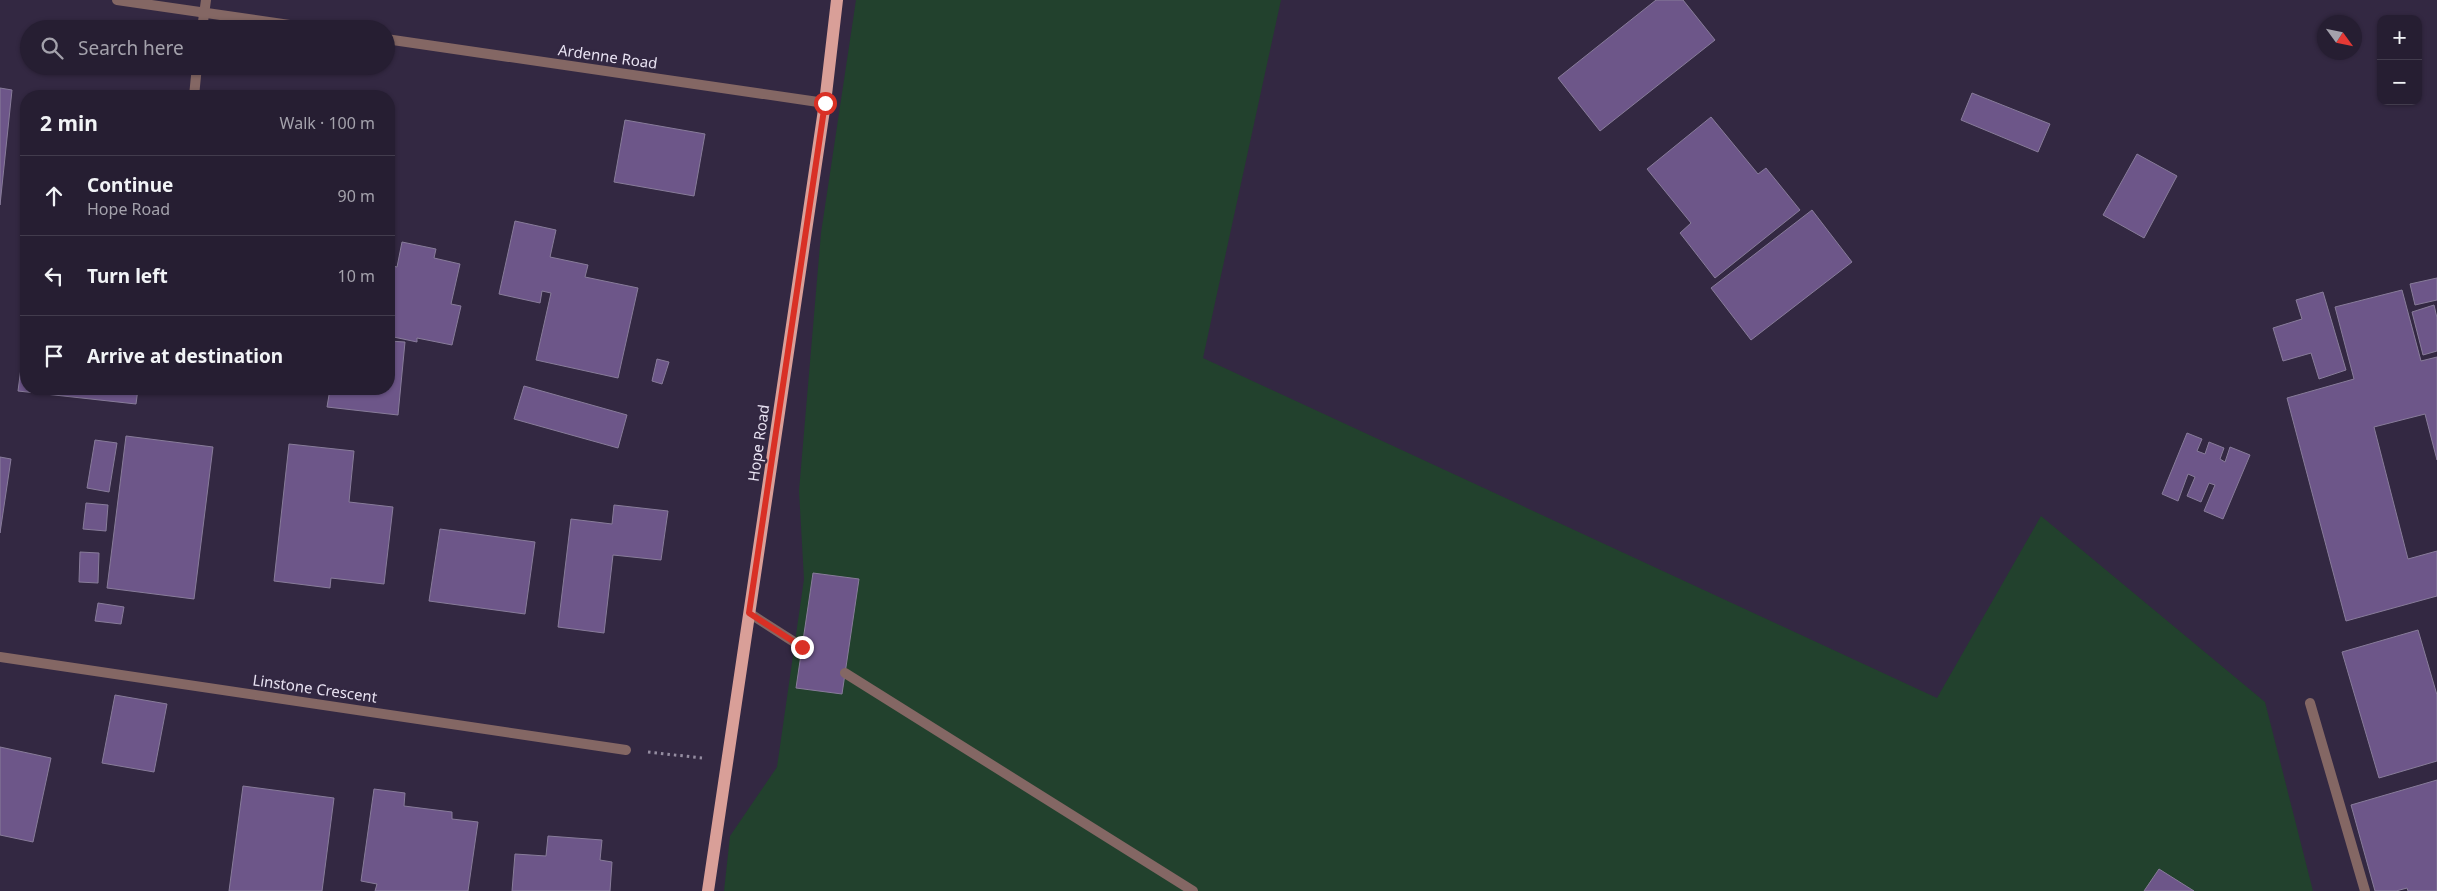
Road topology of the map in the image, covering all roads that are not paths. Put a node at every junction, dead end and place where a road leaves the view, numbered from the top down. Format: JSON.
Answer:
{"nodes":[{"id":1,"x":116,"y":0,"type":"edge"},
{"id":2,"x":206,"y":0,"type":"edge"},
{"id":3,"x":837,"y":0,"type":"edge"},
{"id":4,"x":204,"y":12,"type":"junction"},
{"id":5,"x":203,"y":20,"type":"edge"},
{"id":6,"x":257,"y":20,"type":"edge"},
{"id":7,"x":395,"y":40,"type":"edge"},
{"id":8,"x":197,"y":75,"type":"edge"},
{"id":9,"x":195,"y":90,"type":"edge"},
{"id":10,"x":825,"y":103,"type":"junction"},
{"id":11,"x":749,"y":613,"type":"junction"},
{"id":12,"x":802,"y":647,"type":"dead end"},
{"id":13,"x":0,"y":657,"type":"edge"},
{"id":14,"x":845,"y":673,"type":"dead end"},
{"id":15,"x":2310,"y":703,"type":"dead end"},
{"id":16,"x":626,"y":750,"type":"road end"},
{"id":17,"x":708,"y":891,"type":"edge"},
{"id":18,"x":1193,"y":891,"type":"edge"},
{"id":19,"x":2365,"y":891,"type":"edge"}],
"edges":[{"from":1,"to":4,"type":"street"},
{"from":2,"to":4,"type":"street"},
{"from":3,"to":10,"type":"main road","name":"Hope Road"},
{"from":4,"to":5,"type":"street"},
{"from":4,"to":6,"type":"street"},
{"from":7,"to":10,"type":"street","name":"Ardenne Road"},
{"from":8,"to":9,"type":"street"},
{"from":10,"to":11,"type":"main road","name":"Hope Road"},
{"from":11,"to":12,"type":"street"},
{"from":11,"to":17,"type":"main road","name":"Hope Road"},
{"from":13,"to":16,"type":"street","name":"Linstone Crescent"},
{"from":14,"to":18,"type":"street"},
{"from":15,"to":19,"type":"street"}]}
